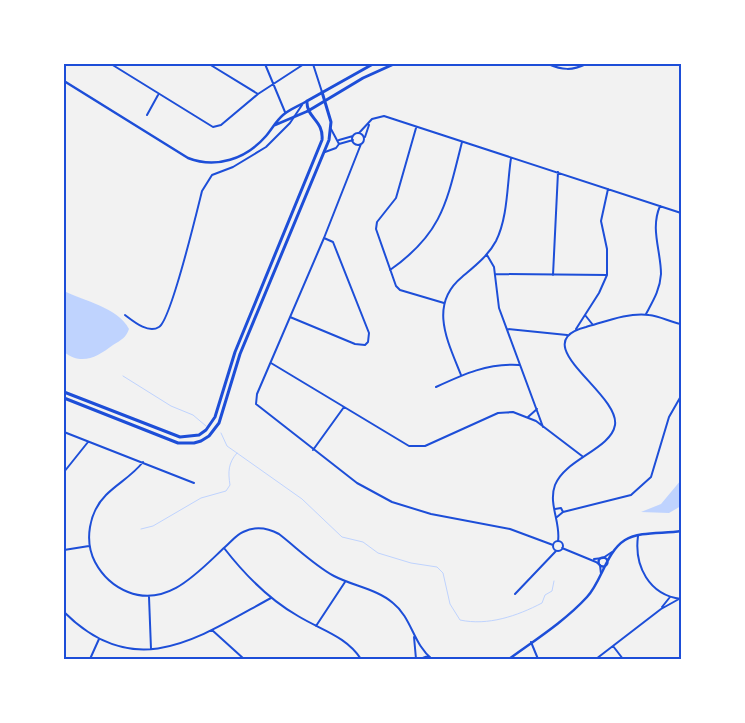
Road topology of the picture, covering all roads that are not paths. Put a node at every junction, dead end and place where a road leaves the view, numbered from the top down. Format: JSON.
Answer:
{"nodes":[{"id":1,"x":111,"y":64,"type":"edge"},
{"id":2,"x":209,"y":64,"type":"edge"},
{"id":3,"x":265,"y":64,"type":"edge"},
{"id":4,"x":304,"y":64,"type":"edge"},
{"id":5,"x":313,"y":64,"type":"edge"},
{"id":6,"x":373,"y":64,"type":"edge"},
{"id":7,"x":394,"y":64,"type":"edge"},
{"id":8,"x":548,"y":64,"type":"edge"},
{"id":9,"x":586,"y":64,"type":"edge"},
{"id":10,"x":64,"y":81,"type":"edge"},
{"id":11,"x":272,"y":84,"type":"junction"},
{"id":12,"x":322,"y":92,"type":"junction"},
{"id":13,"x":159,"y":94,"type":"junction"},
{"id":14,"x":258,"y":94,"type":"junction"},
{"id":15,"x":326,"y":100,"type":"junction"},
{"id":16,"x":305,"y":102,"type":"junction"},
{"id":17,"x":308,"y":111,"type":"junction"},
{"id":18,"x":286,"y":112,"type":"junction"},
{"id":19,"x":146,"y":115,"type":"dead end"},
{"id":20,"x":295,"y":116,"type":"junction"},
{"id":21,"x":370,"y":123,"type":"junction"},
{"id":22,"x":273,"y":126,"type":"junction"},
{"id":23,"x":416,"y":128,"type":"junction"},
{"id":24,"x":331,"y":130,"type":"junction"},
{"id":25,"x":360,"y":133,"type":"junction"},
{"id":26,"x":353,"y":136,"type":"junction"},
{"id":27,"x":364,"y":138,"type":"junction"},
{"id":28,"x":339,"y":140,"type":"junction"},
{"id":29,"x":353,"y":140,"type":"junction"},
{"id":30,"x":462,"y":142,"type":"junction"},
{"id":31,"x":339,"y":144,"type":"junction"},
{"id":32,"x":361,"y":144,"type":"junction"},
{"id":33,"x":325,"y":152,"type":"junction"},
{"id":34,"x":511,"y":158,"type":"junction"},
{"id":35,"x":312,"y":166,"type":"junction"},
{"id":36,"x":318,"y":169,"type":"junction"},
{"id":37,"x":558,"y":172,"type":"junction"},
{"id":38,"x":608,"y":189,"type":"junction"},
{"id":39,"x":660,"y":206,"type":"junction"},
{"id":40,"x":681,"y":213,"type":"edge"},
{"id":41,"x":324,"y":238,"type":"junction"},
{"id":42,"x":487,"y":255,"type":"junction"},
{"id":43,"x":390,"y":270,"type":"junction"},
{"id":44,"x":495,"y":274,"type":"junction"},
{"id":45,"x":552,"y":275,"type":"junction"},
{"id":46,"x":607,"y":275,"type":"junction"},
{"id":47,"x":444,"y":303,"type":"junction"},
{"id":48,"x":646,"y":314,"type":"junction"},
{"id":49,"x":125,"y":315,"type":"dead end"},
{"id":50,"x":585,"y":315,"type":"junction"},
{"id":51,"x":290,"y":317,"type":"junction"},
{"id":52,"x":681,"y":324,"type":"edge"},
{"id":53,"x":593,"y":325,"type":"junction"},
{"id":54,"x":507,"y":329,"type":"junction"},
{"id":55,"x":576,"y":330,"type":"junction"},
{"id":56,"x":567,"y":336,"type":"junction"},
{"id":57,"x":271,"y":363,"type":"junction"},
{"id":58,"x":520,"y":365,"type":"junction"},
{"id":59,"x":461,"y":375,"type":"junction"},
{"id":60,"x":436,"y":387,"type":"dead end"},
{"id":61,"x":64,"y":392,"type":"edge"},
{"id":62,"x":681,"y":396,"type":"edge"},
{"id":63,"x":64,"y":398,"type":"edge"},
{"id":64,"x":344,"y":408,"type":"junction"},
{"id":65,"x":537,"y":409,"type":"junction"},
{"id":66,"x":528,"y":417,"type":"junction"},
{"id":67,"x":544,"y":427,"type":"junction"},
{"id":68,"x":64,"y":432,"type":"edge"},
{"id":69,"x":88,"y":442,"type":"junction"},
{"id":70,"x":313,"y":450,"type":"junction"},
{"id":71,"x":583,"y":456,"type":"junction"},
{"id":72,"x":143,"y":462,"type":"junction"},
{"id":73,"x":64,"y":472,"type":"edge"},
{"id":74,"x":194,"y":483,"type":"dead end"},
{"id":75,"x":555,"y":509,"type":"junction"},
{"id":76,"x":564,"y":512,"type":"junction"},
{"id":77,"x":557,"y":517,"type":"junction"},
{"id":78,"x":681,"y":531,"type":"edge"},
{"id":79,"x":638,"y":536,"type":"junction"},
{"id":80,"x":558,"y":541,"type":"junction"},
{"id":81,"x":553,"y":545,"type":"junction"},
{"id":82,"x":90,"y":546,"type":"junction"},
{"id":83,"x":224,"y":548,"type":"junction"},
{"id":84,"x":562,"y":548,"type":"junction"},
{"id":85,"x":615,"y":549,"type":"junction"},
{"id":86,"x":64,"y":550,"type":"edge"},
{"id":87,"x":556,"y":551,"type":"junction"},
{"id":88,"x":603,"y":558,"type":"junction"},
{"id":89,"x":591,"y":559,"type":"junction"},
{"id":90,"x":607,"y":564,"type":"junction"},
{"id":91,"x":600,"y":565,"type":"junction"},
{"id":92,"x":600,"y":580,"type":"junction"},
{"id":93,"x":346,"y":582,"type":"junction"},
{"id":94,"x":515,"y":594,"type":"dead end"},
{"id":95,"x":149,"y":596,"type":"junction"},
{"id":96,"x":670,"y":597,"type":"junction"},
{"id":97,"x":271,"y":598,"type":"junction"},
{"id":98,"x":680,"y":599,"type":"edge"},
{"id":99,"x":661,"y":609,"type":"junction"},
{"id":100,"x":64,"y":612,"type":"edge"},
{"id":101,"x":316,"y":626,"type":"junction"},
{"id":102,"x":212,"y":630,"type":"junction"},
{"id":103,"x":414,"y":635,"type":"junction"},
{"id":104,"x":99,"y":639,"type":"junction"},
{"id":105,"x":532,"y":642,"type":"junction"},
{"id":106,"x":613,"y":646,"type":"junction"},
{"id":107,"x":151,"y":650,"type":"junction"},
{"id":108,"x":428,"y":656,"type":"junction"},
{"id":109,"x":90,"y":659,"type":"edge"},
{"id":110,"x":244,"y":659,"type":"edge"},
{"id":111,"x":362,"y":659,"type":"edge"},
{"id":112,"x":418,"y":659,"type":"edge"},
{"id":113,"x":432,"y":659,"type":"edge"},
{"id":114,"x":509,"y":659,"type":"edge"},
{"id":115,"x":538,"y":659,"type":"edge"},
{"id":116,"x":596,"y":659,"type":"edge"},
{"id":117,"x":623,"y":659,"type":"edge"}],
"edges":[{"from":1,"to":13,"type":"street"},
{"from":2,"to":14,"type":"street"},
{"from":3,"to":11,"type":"street"},
{"from":4,"to":11,"type":"street"},
{"from":5,"to":12,"type":"street"},
{"from":6,"to":12,"type":"main road"},
{"from":7,"to":15,"type":"main road"},
{"from":8,"to":9,"type":"street"},
{"from":10,"to":22,"type":"street"},
{"from":11,"to":14,"type":"street"},
{"from":11,"to":18,"type":"street"},
{"from":12,"to":15,"type":"main road"},
{"from":12,"to":16,"type":"main road"},
{"from":13,"to":14,"type":"street"},
{"from":13,"to":19,"type":"street"},
{"from":15,"to":17,"type":"main road"},
{"from":15,"to":24,"type":"main road"},
{"from":16,"to":17,"type":"main road"},
{"from":16,"to":18,"type":"street"},
{"from":16,"to":20,"type":"street"},
{"from":17,"to":20,"type":"street"},
{"from":17,"to":35,"type":"main road"},
{"from":18,"to":22,"type":"street"},
{"from":20,"to":22,"type":"street"},
{"from":20,"to":49,"type":"street"},
{"from":21,"to":23,"type":"street"},
{"from":21,"to":25,"type":"street"},
{"from":21,"to":27,"type":"street"},
{"from":23,"to":30,"type":"street"},
{"from":23,"to":43,"type":"street"},
{"from":24,"to":28,"type":"street"},
{"from":24,"to":33,"type":"main road"},
{"from":25,"to":26,"type":"street"},
{"from":25,"to":27,"type":"street"},
{"from":26,"to":28,"type":"street"},
{"from":26,"to":29,"type":"street"},
{"from":27,"to":32,"type":"street"},
{"from":28,"to":31,"type":"street"},
{"from":29,"to":31,"type":"street"},
{"from":29,"to":32,"type":"street"},
{"from":30,"to":34,"type":"street"},
{"from":30,"to":43,"type":"street"},
{"from":31,"to":33,"type":"street"},
{"from":32,"to":41,"type":"street"},
{"from":33,"to":36,"type":"main road"},
{"from":34,"to":37,"type":"street"},
{"from":34,"to":42,"type":"street"},
{"from":35,"to":36,"type":"main road"},
{"from":35,"to":61,"type":"main road"},
{"from":36,"to":63,"type":"main road"},
{"from":37,"to":38,"type":"street"},
{"from":37,"to":45,"type":"street"},
{"from":38,"to":39,"type":"street"},
{"from":38,"to":46,"type":"street"},
{"from":39,"to":40,"type":"street"},
{"from":39,"to":48,"type":"street"},
{"from":41,"to":51,"type":"street"},
{"from":41,"to":51,"type":"street"},
{"from":42,"to":44,"type":"street"},
{"from":42,"to":47,"type":"street"},
{"from":43,"to":47,"type":"street"},
{"from":44,"to":45,"type":"street"},
{"from":44,"to":54,"type":"street"},
{"from":45,"to":46,"type":"street"},
{"from":46,"to":50,"type":"street"},
{"from":47,"to":59,"type":"street"},
{"from":48,"to":52,"type":"street"},
{"from":48,"to":53,"type":"street"},
{"from":50,"to":53,"type":"street"},
{"from":50,"to":55,"type":"street"},
{"from":51,"to":57,"type":"street"},
{"from":53,"to":55,"type":"street"},
{"from":54,"to":56,"type":"street"},
{"from":54,"to":58,"type":"street"},
{"from":55,"to":56,"type":"street"},
{"from":56,"to":71,"type":"street"},
{"from":57,"to":64,"type":"street"},
{"from":57,"to":70,"type":"street"},
{"from":58,"to":59,"type":"street"},
{"from":58,"to":65,"type":"street"},
{"from":59,"to":60,"type":"street"},
{"from":62,"to":76,"type":"street"},
{"from":64,"to":66,"type":"street"},
{"from":64,"to":70,"type":"street"},
{"from":65,"to":66,"type":"street"},
{"from":65,"to":67,"type":"street"},
{"from":66,"to":67,"type":"street"},
{"from":67,"to":71,"type":"street"},
{"from":68,"to":69,"type":"street"},
{"from":69,"to":72,"type":"street"},
{"from":69,"to":73,"type":"street"},
{"from":70,"to":81,"type":"street"},
{"from":71,"to":75,"type":"street"},
{"from":72,"to":74,"type":"street"},
{"from":72,"to":82,"type":"street"},
{"from":75,"to":76,"type":"street"},
{"from":75,"to":77,"type":"street"},
{"from":76,"to":77,"type":"street"},
{"from":77,"to":80,"type":"street"},
{"from":78,"to":79,"type":"street"},
{"from":79,"to":85,"type":"street"},
{"from":79,"to":96,"type":"street"},
{"from":80,"to":81,"type":"street"},
{"from":80,"to":84,"type":"street"},
{"from":81,"to":87,"type":"street"},
{"from":82,"to":86,"type":"street"},
{"from":82,"to":95,"type":"street"},
{"from":83,"to":93,"type":"street"},
{"from":83,"to":95,"type":"street"},
{"from":83,"to":97,"type":"street"},
{"from":84,"to":87,"type":"street"},
{"from":84,"to":89,"type":"street"},
{"from":85,"to":88,"type":"street"},
{"from":85,"to":90,"type":"street"},
{"from":87,"to":94,"type":"street"},
{"from":88,"to":89,"type":"street"},
{"from":88,"to":90,"type":"street"},
{"from":88,"to":91,"type":"street"},
{"from":89,"to":91,"type":"street"},
{"from":90,"to":91,"type":"street"},
{"from":90,"to":92,"type":"street"},
{"from":91,"to":92,"type":"street"},
{"from":92,"to":105,"type":"street"},
{"from":93,"to":101,"type":"street"},
{"from":93,"to":103,"type":"street"},
{"from":95,"to":107,"type":"street"},
{"from":96,"to":98,"type":"street"},
{"from":96,"to":99,"type":"street"},
{"from":97,"to":101,"type":"street"},
{"from":97,"to":102,"type":"street"},
{"from":98,"to":99,"type":"street"},
{"from":99,"to":106,"type":"street"},
{"from":100,"to":104,"type":"street"},
{"from":101,"to":111,"type":"street"},
{"from":102,"to":107,"type":"street"},
{"from":102,"to":110,"type":"street"},
{"from":103,"to":108,"type":"street"},
{"from":103,"to":112,"type":"street"},
{"from":104,"to":107,"type":"street"},
{"from":104,"to":109,"type":"street"},
{"from":105,"to":114,"type":"street"},
{"from":105,"to":115,"type":"street"},
{"from":106,"to":116,"type":"street"},
{"from":106,"to":117,"type":"street"},
{"from":108,"to":112,"type":"street"},
{"from":108,"to":113,"type":"street"}]}
